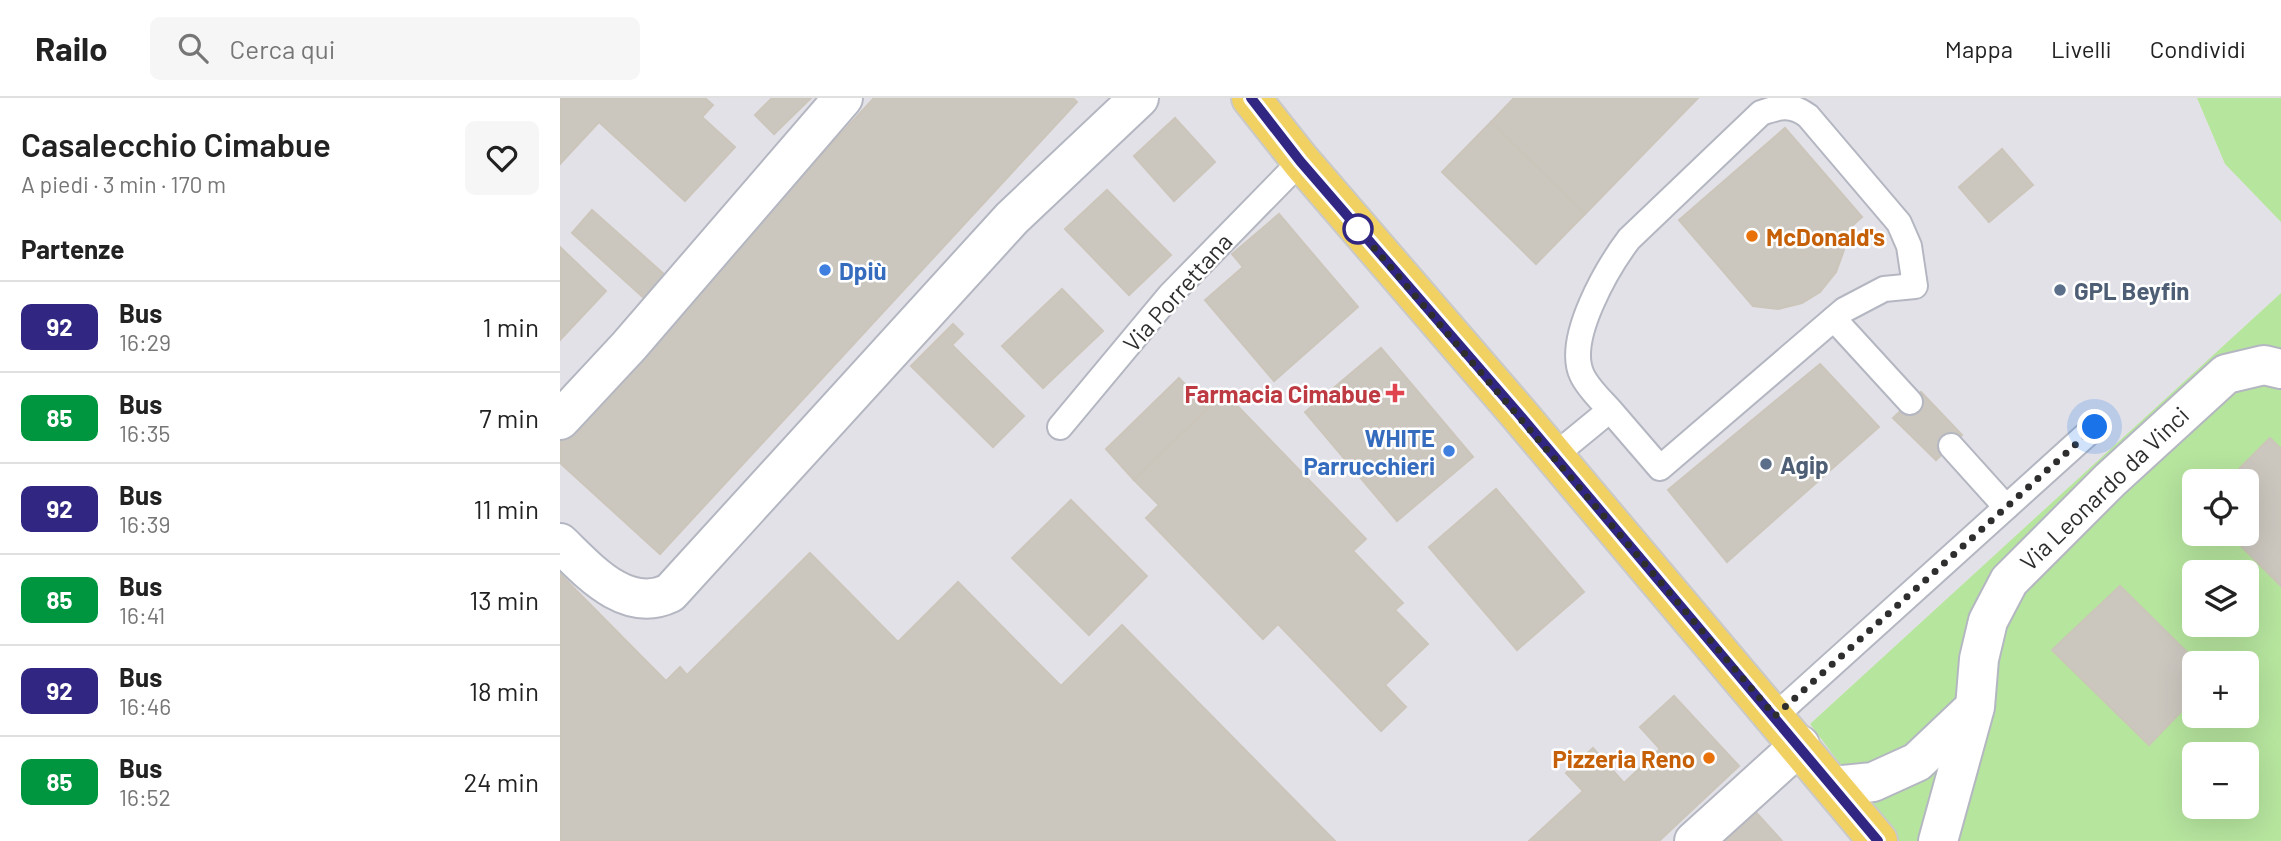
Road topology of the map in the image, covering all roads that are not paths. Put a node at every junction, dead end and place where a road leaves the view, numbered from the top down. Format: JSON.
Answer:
{"nodes":[{"id":1,"x":843,"y":98,"type":"edge"},
{"id":2,"x":1251,"y":98,"type":"edge"},
{"id":3,"x":1115,"y":105,"type":"edge"},
{"id":4,"x":1300,"y":161,"type":"junction"},
{"id":5,"x":1834,"y":319,"type":"junction"},
{"id":6,"x":2281,"y":369,"type":"edge"},
{"id":7,"x":1910,"y":402,"type":"dead end"},
{"id":8,"x":1610,"y":410,"type":"junction"},
{"id":9,"x":560,"y":419,"type":"edge"},
{"id":10,"x":1060,"y":427,"type":"dead end"},
{"id":11,"x":2095,"y":427,"type":"dead end"},
{"id":12,"x":1951,"y":446,"type":"dead end"},
{"id":13,"x":1554,"y":456,"type":"junction"},
{"id":14,"x":2006,"y":507,"type":"junction"},
{"id":15,"x":560,"y":543,"type":"edge"},
{"id":16,"x":1975,"y":707,"type":"junction"},
{"id":17,"x":1775,"y":716,"type":"junction"},
{"id":18,"x":1800,"y":745,"type":"junction"},
{"id":19,"x":1833,"y":786,"type":"junction"},
{"id":20,"x":1694,"y":841,"type":"edge"},
{"id":21,"x":1878,"y":841,"type":"edge"},
{"id":22,"x":1938,"y":841,"type":"edge"}],
"edges":[{"from":1,"to":9,"type":"street"},
{"from":2,"to":4,"type":"main road"},
{"from":3,"to":15,"type":"street"},
{"from":4,"to":10,"type":"lane","name":"Via Porrettana"},
{"from":4,"to":13,"type":"main road"},
{"from":5,"to":7,"type":"lane"},
{"from":5,"to":8,"type":"lane"},
{"from":5,"to":8,"type":"lane"},
{"from":6,"to":16,"type":"street","name":"Via Leonardo da Vinci"},
{"from":8,"to":13,"type":"lane"},
{"from":11,"to":14,"type":"lane"},
{"from":12,"to":14,"type":"lane"},
{"from":13,"to":17,"type":"main road"},
{"from":14,"to":17,"type":"lane"},
{"from":16,"to":19,"type":"street"},
{"from":16,"to":22,"type":"street","name":"Via Leonardo da Vinci"},
{"from":17,"to":18,"type":"main road"},
{"from":18,"to":19,"type":"main road"},
{"from":18,"to":20,"type":"street"},
{"from":19,"to":21,"type":"main road"}]}
